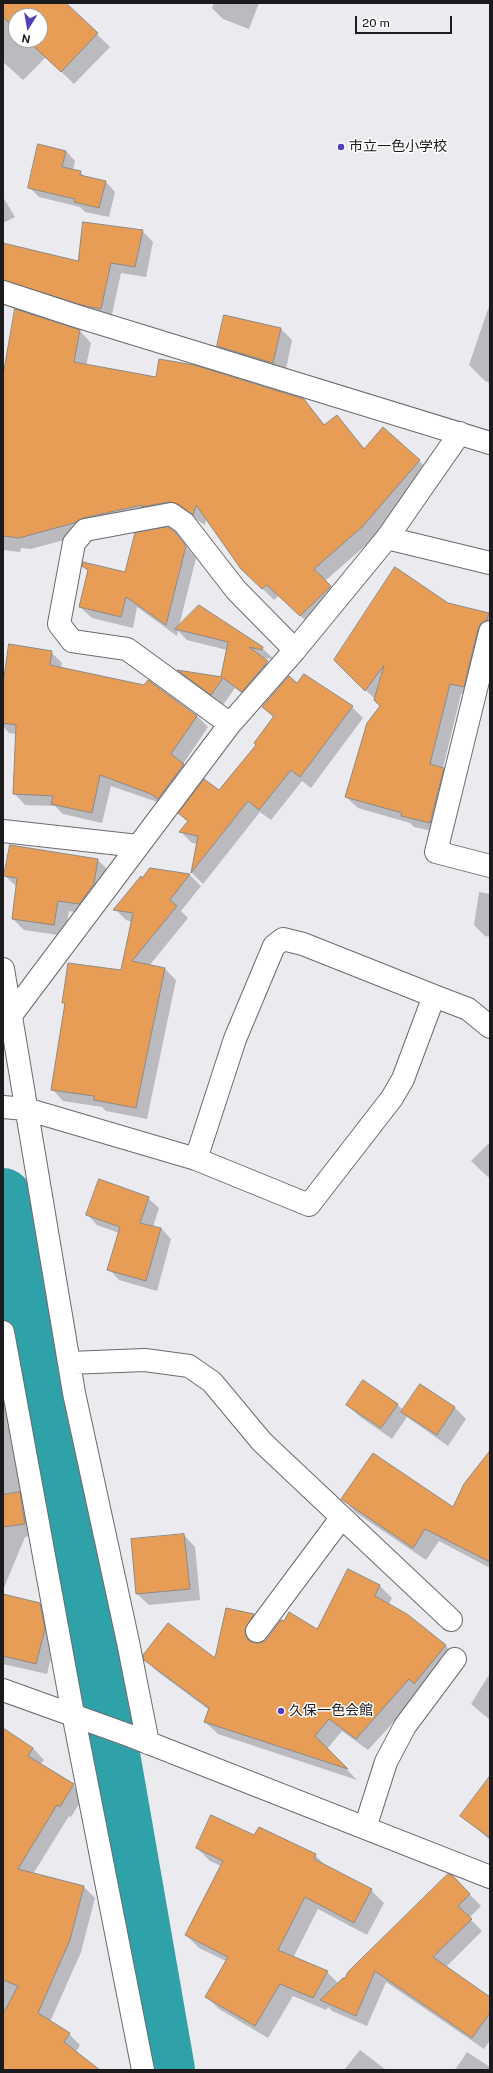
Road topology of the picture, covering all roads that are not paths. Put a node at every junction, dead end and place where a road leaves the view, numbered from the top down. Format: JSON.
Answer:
{"nodes":[{"id":1,"x":3,"y":292,"type":"edge"},
{"id":2,"x":460,"y":433,"type":"junction"},
{"id":3,"x":490,"y":443,"type":"edge"},
{"id":4,"x":387,"y":538,"type":"junction"},
{"id":5,"x":490,"y":563,"type":"edge"},
{"id":6,"x":490,"y":632,"type":"edge"},
{"id":7,"x":295,"y":650,"type":"junction"},
{"id":8,"x":230,"y":724,"type":"junction"},
{"id":9,"x":3,"y":831,"type":"edge"},
{"id":10,"x":138,"y":846,"type":"junction"},
{"id":11,"x":490,"y":866,"type":"edge"},
{"id":12,"x":3,"y":969,"type":"edge"},
{"id":13,"x":434,"y":996,"type":"junction"},
{"id":14,"x":12,"y":1014,"type":"junction"},
{"id":15,"x":490,"y":1027,"type":"edge"},
{"id":16,"x":4,"y":1107,"type":"edge"},
{"id":17,"x":26,"y":1108,"type":"junction"},
{"id":18,"x":196,"y":1159,"type":"junction"},
{"id":19,"x":3,"y":1332,"type":"edge"},
{"id":20,"x":69,"y":1363,"type":"junction"},
{"id":21,"x":342,"y":1517,"type":"junction"},
{"id":22,"x":451,"y":1620,"type":"dead end"},
{"id":23,"x":257,"y":1630,"type":"dead end"},
{"id":24,"x":455,"y":1659,"type":"dead end"},
{"id":25,"x":3,"y":1690,"type":"edge"},
{"id":26,"x":73,"y":1715,"type":"junction"},
{"id":27,"x":139,"y":1740,"type":"junction"},
{"id":28,"x":366,"y":1828,"type":"junction"},
{"id":29,"x":490,"y":1877,"type":"edge"},
{"id":30,"x":143,"y":2070,"type":"edge"}],
"edges":[{"from":1,"to":2,"type":"street"},
{"from":2,"to":3,"type":"street"},
{"from":2,"to":4,"type":"street"},
{"from":4,"to":5,"type":"street"},
{"from":4,"to":7,"type":"street"},
{"from":6,"to":11,"type":"street"},
{"from":7,"to":8,"type":"street"},
{"from":7,"to":8,"type":"street"},
{"from":8,"to":10,"type":"street"},
{"from":9,"to":10,"type":"street"},
{"from":10,"to":14,"type":"street"},
{"from":12,"to":14,"type":"street"},
{"from":13,"to":15,"type":"street"},
{"from":13,"to":18,"type":"street"},
{"from":13,"to":18,"type":"street"},
{"from":14,"to":17,"type":"street"},
{"from":16,"to":17,"type":"street"},
{"from":17,"to":18,"type":"street"},
{"from":17,"to":20,"type":"street"},
{"from":19,"to":26,"type":"street"},
{"from":20,"to":21,"type":"street"},
{"from":20,"to":27,"type":"street"},
{"from":21,"to":22,"type":"street"},
{"from":21,"to":23,"type":"street"},
{"from":24,"to":28,"type":"street"},
{"from":25,"to":26,"type":"street"},
{"from":26,"to":27,"type":"street"},
{"from":26,"to":30,"type":"street"},
{"from":27,"to":28,"type":"street"},
{"from":28,"to":29,"type":"street"}]}
